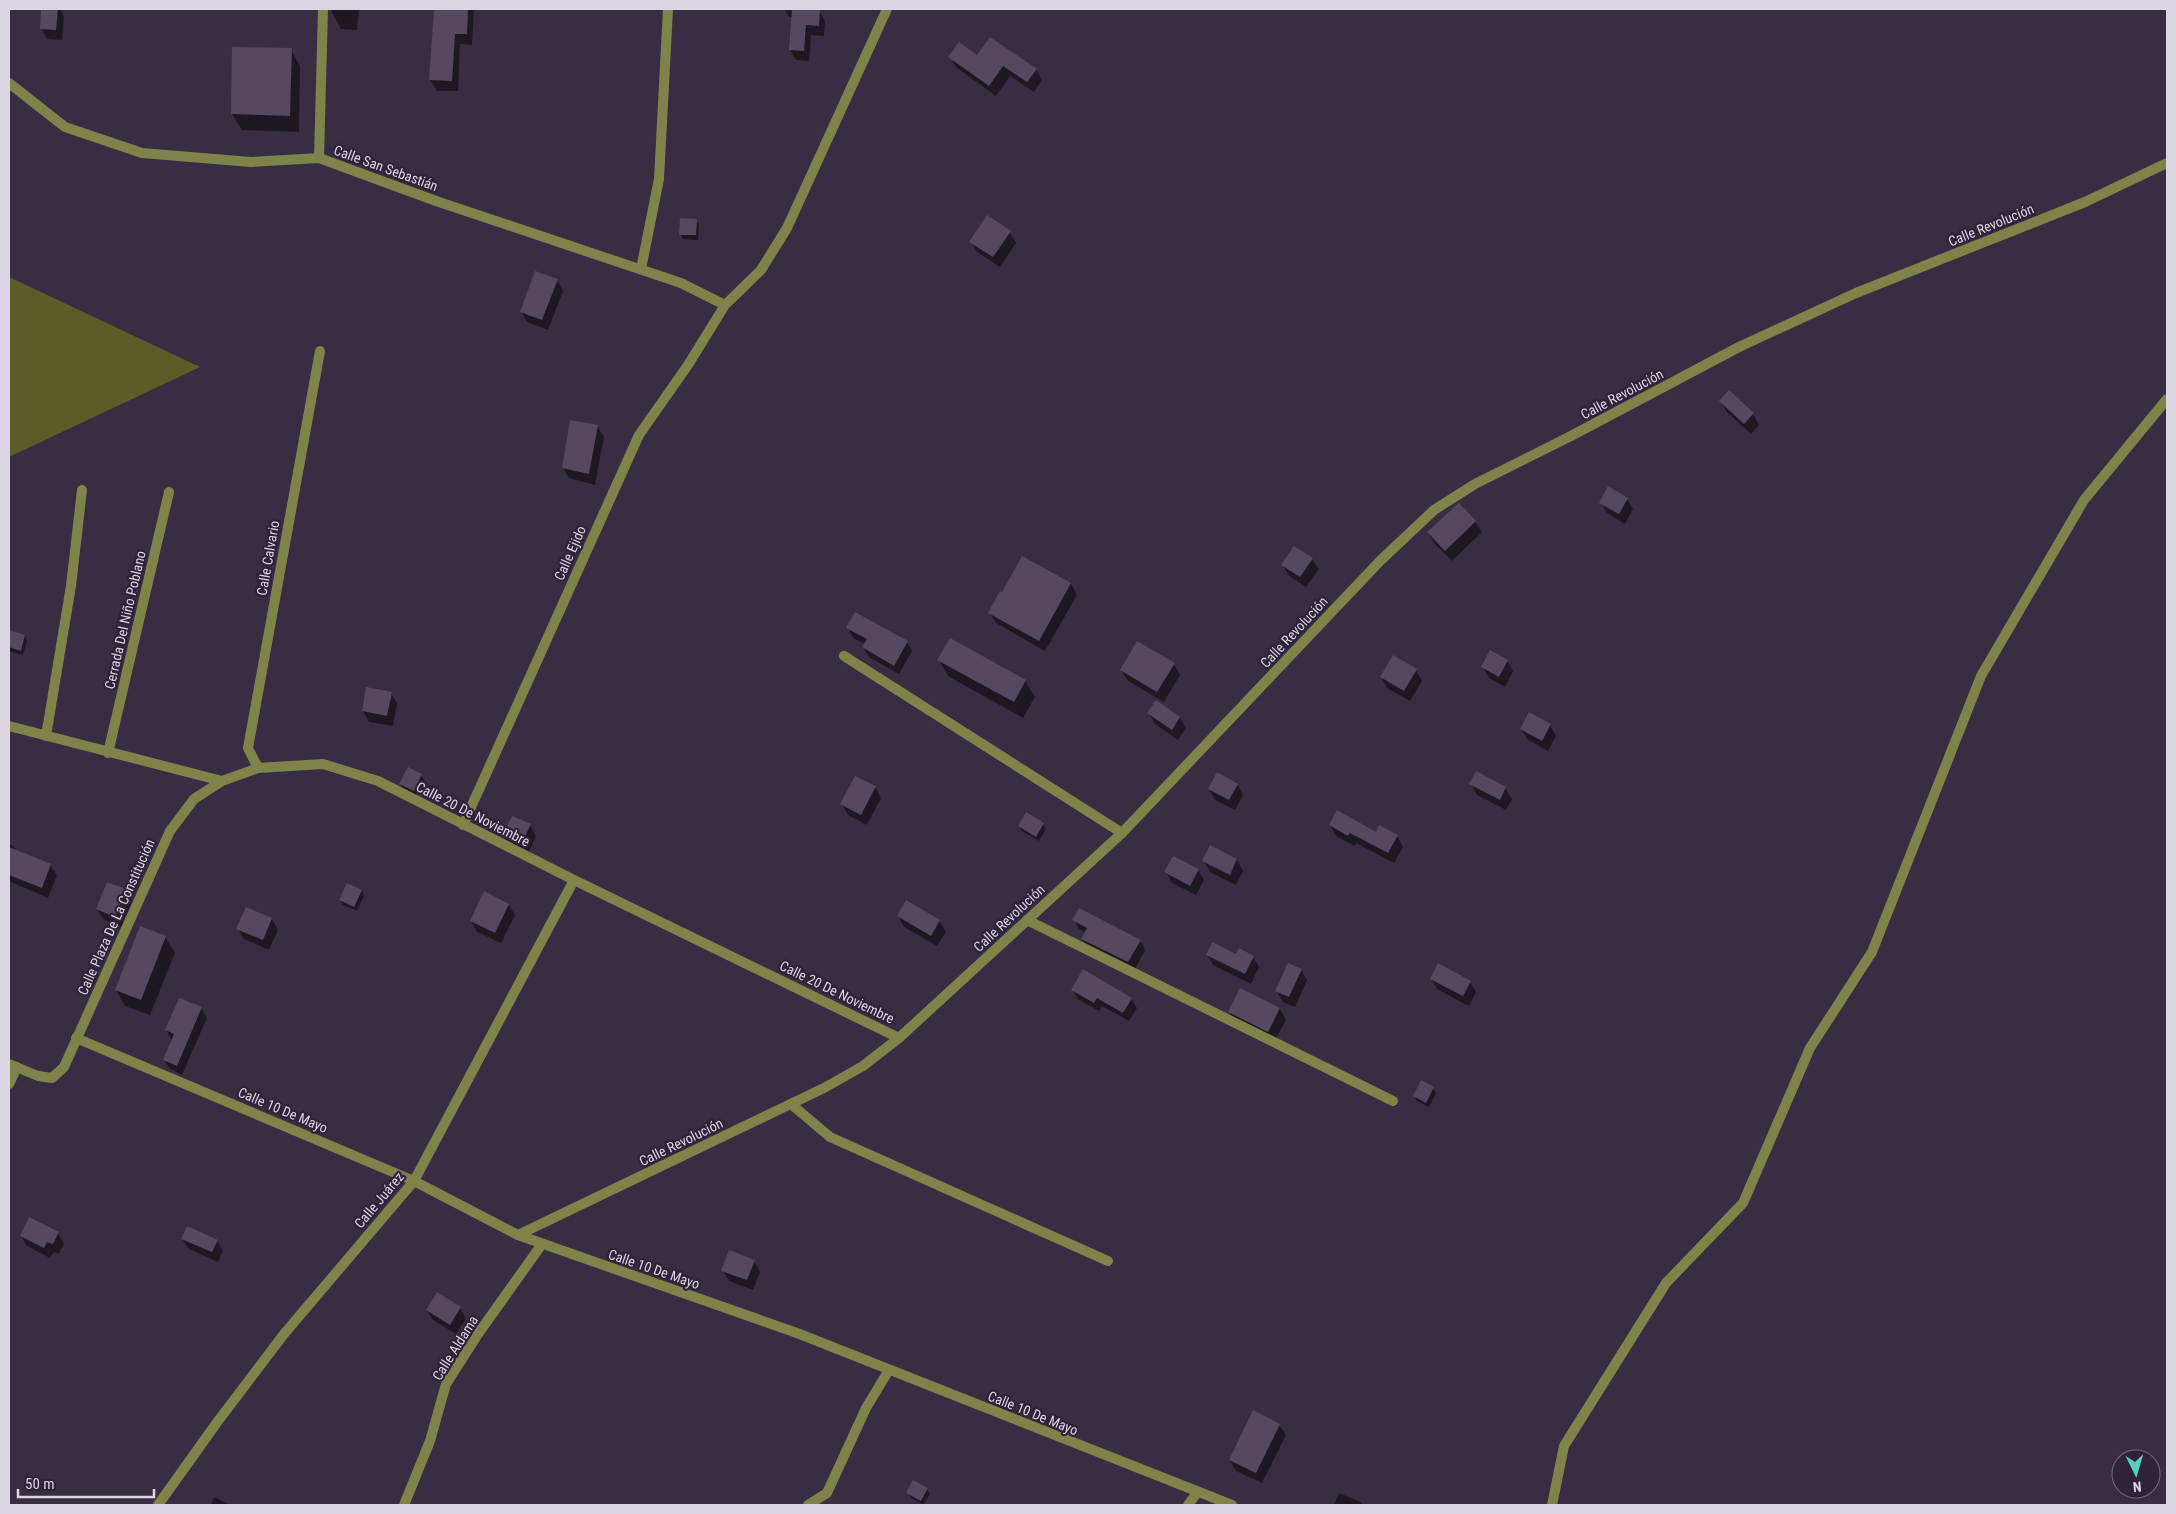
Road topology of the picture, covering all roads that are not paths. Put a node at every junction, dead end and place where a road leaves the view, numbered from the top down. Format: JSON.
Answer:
{"nodes":[{"id":1,"x":323,"y":9,"type":"edge"},
{"id":2,"x":668,"y":9,"type":"edge"},
{"id":3,"x":887,"y":9,"type":"edge"},
{"id":4,"x":9,"y":83,"type":"edge"},
{"id":5,"x":319,"y":158,"type":"junction"},
{"id":6,"x":2167,"y":163,"type":"edge"},
{"id":7,"x":641,"y":269,"type":"junction"},
{"id":8,"x":725,"y":305,"type":"junction"},
{"id":9,"x":320,"y":351,"type":"dead end"},
{"id":10,"x":2167,"y":399,"type":"edge"},
{"id":11,"x":82,"y":490,"type":"dead end"},
{"id":12,"x":169,"y":492,"type":"dead end"},
{"id":13,"x":844,"y":656,"type":"dead end"},
{"id":14,"x":9,"y":726,"type":"edge"},
{"id":15,"x":46,"y":736,"type":"junction"},
{"id":16,"x":108,"y":753,"type":"junction"},
{"id":17,"x":258,"y":768,"type":"junction"},
{"id":18,"x":222,"y":781,"type":"junction"},
{"id":19,"x":463,"y":825,"type":"junction"},
{"id":20,"x":1122,"y":833,"type":"junction"},
{"id":21,"x":574,"y":880,"type":"junction"},
{"id":22,"x":1027,"y":920,"type":"junction"},
{"id":23,"x":76,"y":1038,"type":"junction"},
{"id":24,"x":899,"y":1038,"type":"junction"},
{"id":25,"x":13,"y":1065,"type":"edge"},
{"id":26,"x":9,"y":1084,"type":"edge"},
{"id":27,"x":1393,"y":1101,"type":"dead end"},
{"id":28,"x":791,"y":1104,"type":"junction"},
{"id":29,"x":414,"y":1181,"type":"junction"},
{"id":30,"x":518,"y":1235,"type":"junction"},
{"id":31,"x":542,"y":1244,"type":"junction"},
{"id":32,"x":1108,"y":1261,"type":"dead end"},
{"id":33,"x":889,"y":1370,"type":"junction"},
{"id":34,"x":1196,"y":1493,"type":"junction"},
{"id":35,"x":158,"y":1505,"type":"edge"},
{"id":36,"x":404,"y":1505,"type":"edge"},
{"id":37,"x":808,"y":1505,"type":"edge"},
{"id":38,"x":1188,"y":1505,"type":"edge"},
{"id":39,"x":1232,"y":1505,"type":"edge"},
{"id":40,"x":1552,"y":1505,"type":"edge"}],
"edges":[{"from":1,"to":5,"type":"street"},
{"from":2,"to":7,"type":"street"},
{"from":3,"to":8,"type":"street","name":"Calle Ejido"},
{"from":4,"to":5,"type":"street","name":"Calle San Sebastián"},
{"from":5,"to":7,"type":"street","name":"Calle San Sebastián"},
{"from":6,"to":20,"type":"street","name":"Calle Revolución"},
{"from":7,"to":8,"type":"street","name":"Calle San Sebastián"},
{"from":8,"to":19,"type":"street","name":"Calle Ejido"},
{"from":9,"to":17,"type":"street","name":"Calle Calvario"},
{"from":10,"to":40,"type":"street"},
{"from":11,"to":15,"type":"street"},
{"from":12,"to":16,"type":"street","name":"Cerrada Del Niño Poblano"},
{"from":13,"to":20,"type":"street"},
{"from":14,"to":15,"type":"street"},
{"from":15,"to":16,"type":"street"},
{"from":16,"to":18,"type":"street"},
{"from":17,"to":18,"type":"street","name":"Calle 20 De Noviembre"},
{"from":17,"to":19,"type":"street","name":"Calle 20 De Noviembre"},
{"from":18,"to":23,"type":"street","name":"Calle Plaza De La Constitución"},
{"from":19,"to":21,"type":"street","name":"Calle 20 De Noviembre"},
{"from":20,"to":22,"type":"street","name":"Calle Revolución"},
{"from":21,"to":24,"type":"street","name":"Calle 20 De Noviembre"},
{"from":21,"to":29,"type":"street","name":"Calle Juárez"},
{"from":22,"to":24,"type":"street","name":"Calle Revolución"},
{"from":22,"to":27,"type":"street"},
{"from":23,"to":25,"type":"street","name":"Calle Plaza De La Constitución"},
{"from":23,"to":29,"type":"street","name":"Calle 10 De Mayo"},
{"from":24,"to":28,"type":"street","name":"Calle Revolución"},
{"from":25,"to":26,"type":"street"},
{"from":28,"to":30,"type":"street","name":"Calle Revolución"},
{"from":28,"to":32,"type":"street"},
{"from":29,"to":30,"type":"street","name":"Calle 10 De Mayo"},
{"from":29,"to":35,"type":"street","name":"Calle Juárez"},
{"from":30,"to":31,"type":"street","name":"Calle 10 De Mayo"},
{"from":31,"to":33,"type":"street","name":"Calle 10 De Mayo"},
{"from":31,"to":36,"type":"street","name":"Calle Aldama"},
{"from":33,"to":34,"type":"street","name":"Calle 10 De Mayo"},
{"from":33,"to":37,"type":"street"},
{"from":34,"to":38,"type":"street"},
{"from":34,"to":39,"type":"street","name":"Calle 10 De Mayo"}]}
